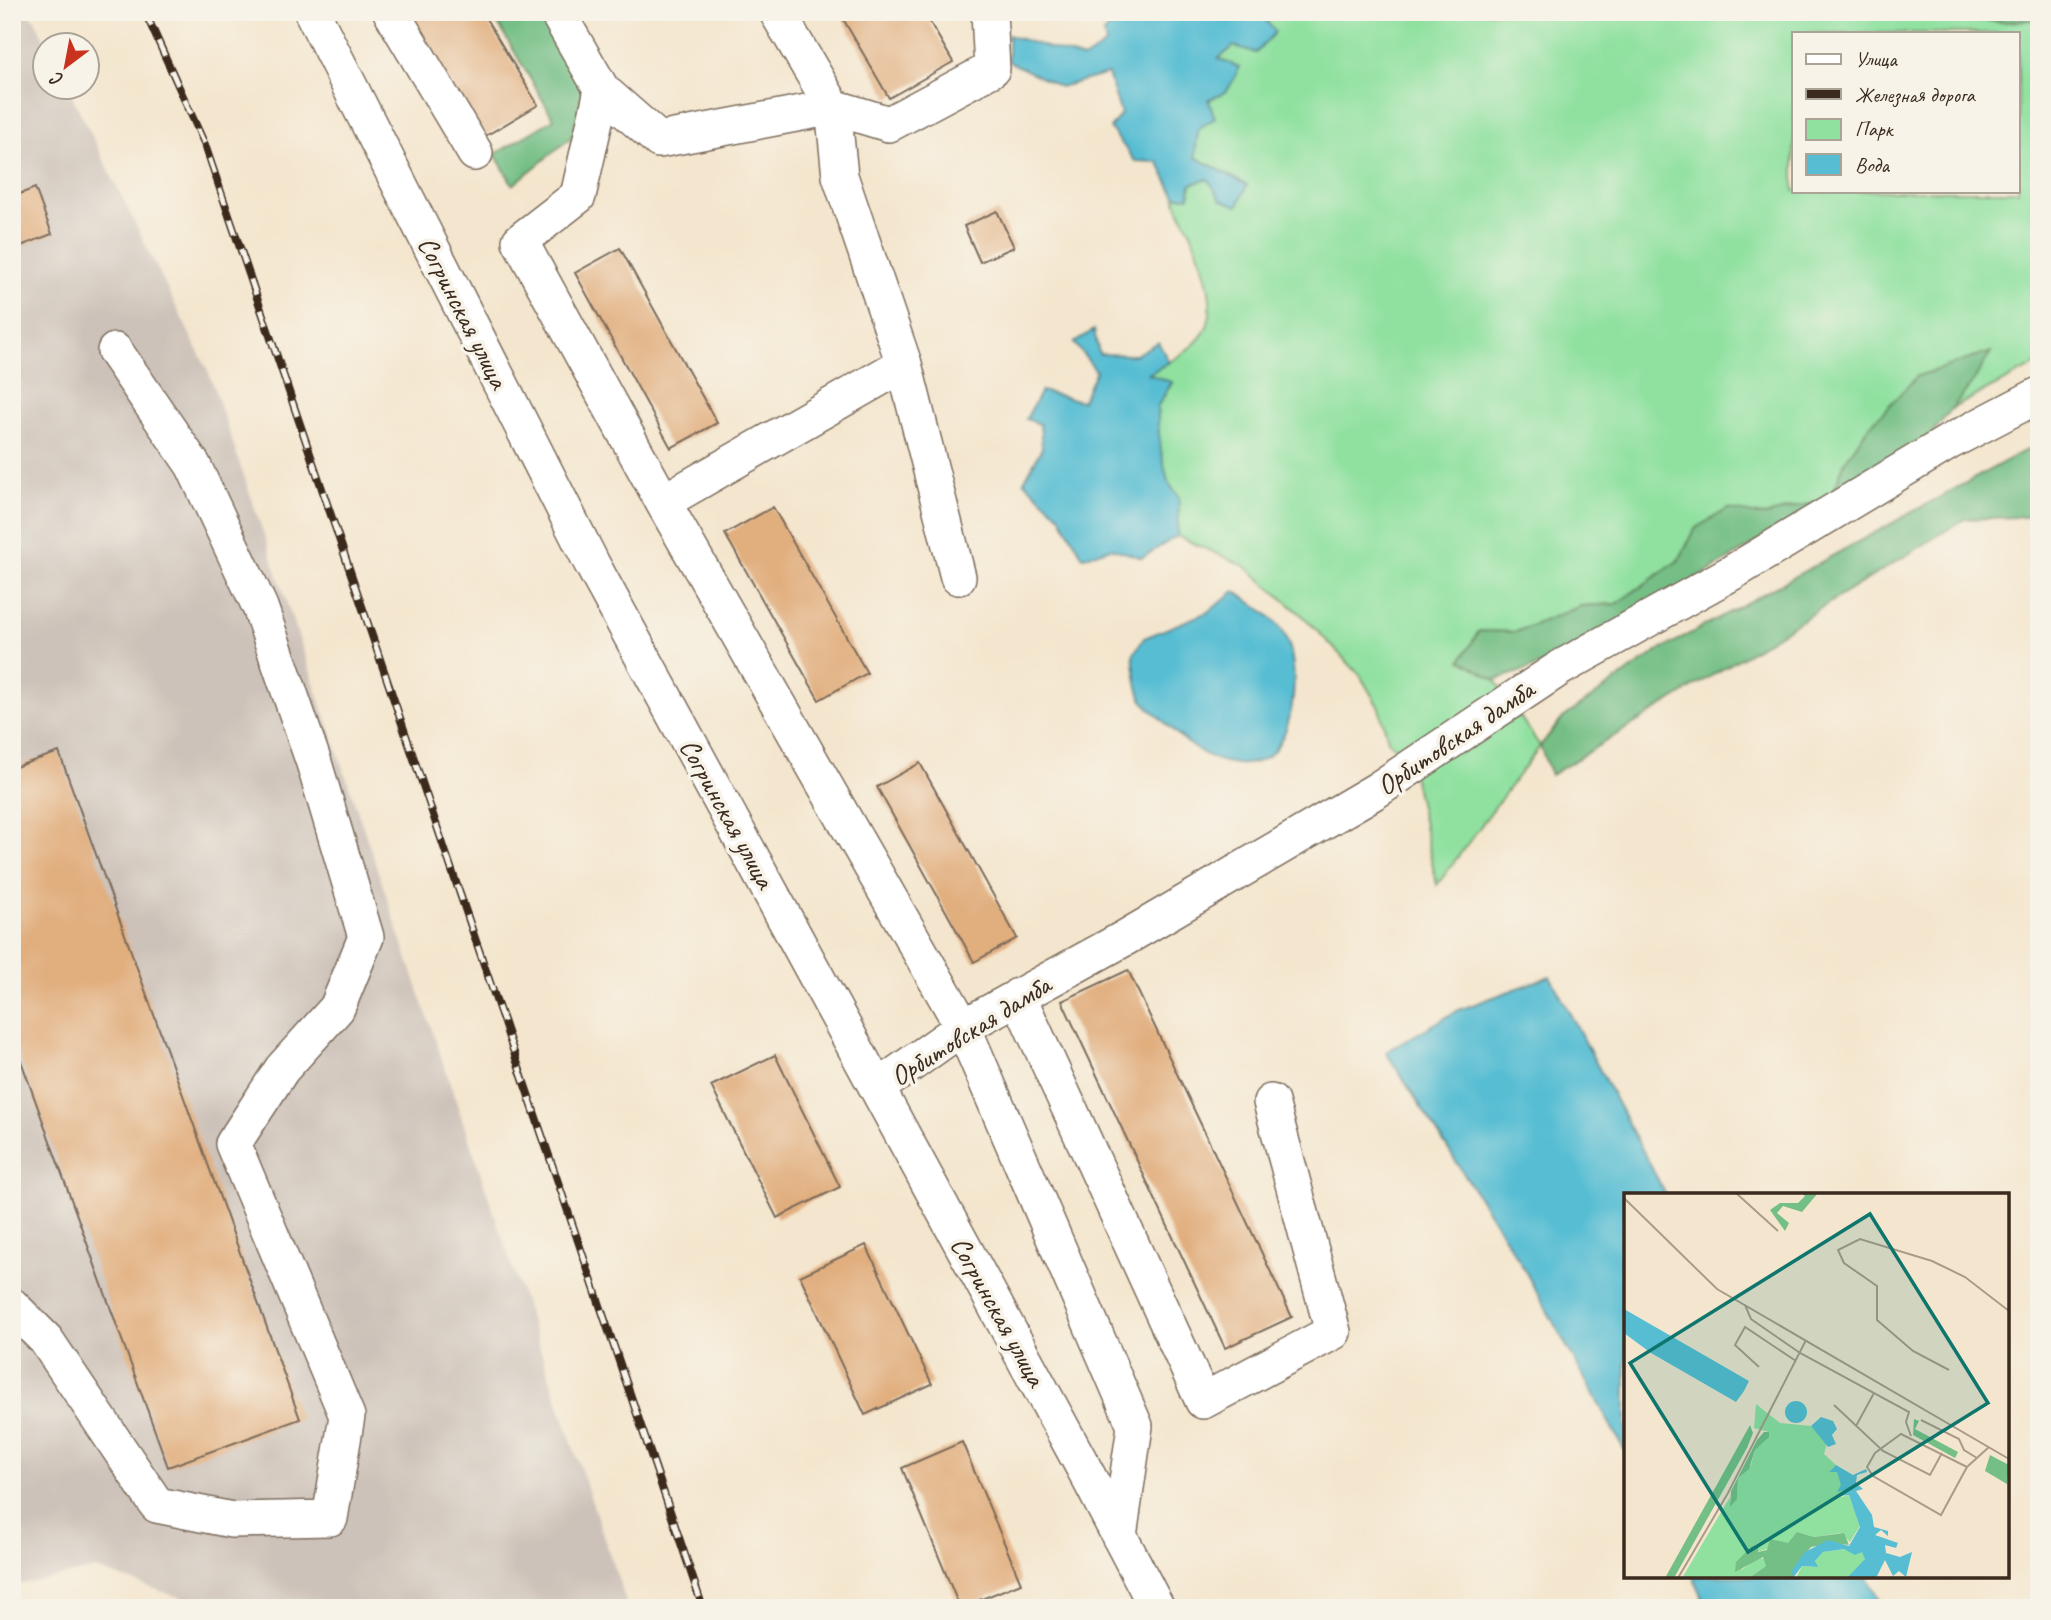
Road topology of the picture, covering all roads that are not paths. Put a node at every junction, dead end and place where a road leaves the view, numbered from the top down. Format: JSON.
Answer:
{"nodes":[{"id":1,"x":312,"y":12,"type":"edge"},
{"id":2,"x":391,"y":12,"type":"edge"},
{"id":3,"x":557,"y":12,"type":"edge"},
{"id":4,"x":777,"y":12,"type":"edge"},
{"id":5,"x":989,"y":12,"type":"edge"},
{"id":6,"x":602,"y":90,"type":"junction"},
{"id":7,"x":833,"y":107,"type":"junction"},
{"id":8,"x":475,"y":153,"type":"dead end"},
{"id":9,"x":115,"y":351,"type":"dead end"},
{"id":10,"x":904,"y":364,"type":"junction"},
{"id":11,"x":2039,"y":395,"type":"edge"},
{"id":12,"x":663,"y":502,"type":"junction"},
{"id":13,"x":958,"y":577,"type":"dead end"},
{"id":14,"x":1018,"y":996,"type":"junction"},
{"id":15,"x":963,"y":1027,"type":"junction"},
{"id":16,"x":877,"y":1088,"type":"junction"},
{"id":17,"x":1271,"y":1102,"type":"dead end"},
{"id":18,"x":12,"y":1306,"type":"edge"},
{"id":19,"x":1119,"y":1536,"type":"junction"},
{"id":20,"x":1157,"y":1608,"type":"edge"}],
"edges":[{"from":1,"to":16,"type":"street","name":"Согринская улица"},
{"from":2,"to":8,"type":"street"},
{"from":3,"to":6,"type":"street"},
{"from":4,"to":7,"type":"street"},
{"from":5,"to":7,"type":"street"},
{"from":6,"to":7,"type":"street"},
{"from":6,"to":12,"type":"street"},
{"from":7,"to":10,"type":"street"},
{"from":9,"to":18,"type":"street"},
{"from":10,"to":12,"type":"street"},
{"from":10,"to":13,"type":"street"},
{"from":11,"to":14,"type":"street","name":"Орбитовская дамба"},
{"from":12,"to":15,"type":"street"},
{"from":14,"to":15,"type":"street","name":"Орбитовская дамба"},
{"from":14,"to":17,"type":"street"},
{"from":15,"to":16,"type":"street","name":"Орбитовская дамба"},
{"from":15,"to":19,"type":"street"},
{"from":16,"to":19,"type":"street","name":"Согринская улица"},
{"from":19,"to":20,"type":"street","name":"Согринская улица"}]}
